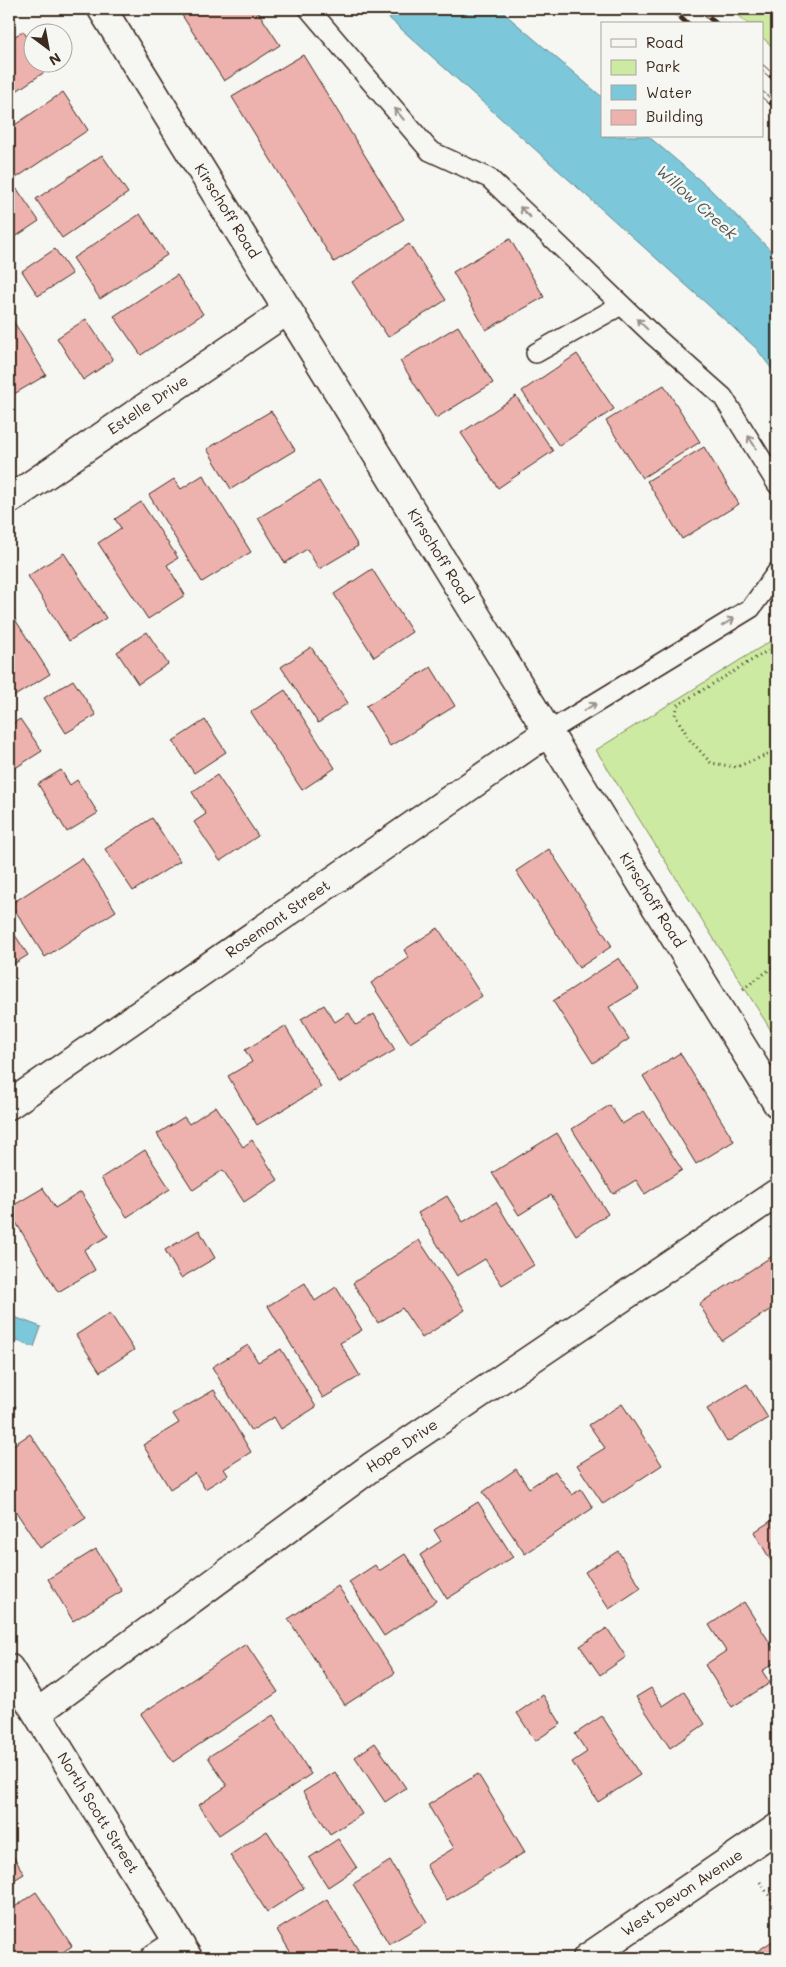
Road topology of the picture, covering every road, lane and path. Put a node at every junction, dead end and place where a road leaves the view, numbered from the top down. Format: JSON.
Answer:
{"nodes":[{"id":1,"x":102,"y":9,"type":"edge"},
{"id":2,"x":309,"y":9,"type":"edge"},
{"id":3,"x":621,"y":305,"type":"junction"},
{"id":4,"x":288,"y":310,"type":"junction"},
{"id":5,"x":536,"y":353,"type":"dead end"},
{"id":6,"x":777,"y":484,"type":"edge"},
{"id":7,"x":9,"y":500,"type":"edge"},
{"id":8,"x":777,"y":572,"type":"edge"},
{"id":9,"x":777,"y":645,"type":"edge"},
{"id":10,"x":548,"y":732,"type":"junction"},
{"id":11,"x":777,"y":751,"type":"edge"},
{"id":12,"x":777,"y":964,"type":"edge"},
{"id":13,"x":743,"y":989,"type":"dead end"},
{"id":14,"x":777,"y":1103,"type":"edge"},
{"id":15,"x":9,"y":1105,"type":"edge"},
{"id":16,"x":777,"y":1193,"type":"edge"},
{"id":17,"x":9,"y":1668,"type":"edge"},
{"id":18,"x":37,"y":1713,"type":"junction"},
{"id":19,"x":777,"y":1828,"type":"edge"},
{"id":20,"x":760,"y":1882,"type":"dead end"},
{"id":21,"x":777,"y":1908,"type":"edge"},
{"id":22,"x":183,"y":1951,"type":"edge"},
{"id":23,"x":155,"y":1958,"type":"edge"},
{"id":24,"x":587,"y":1958,"type":"edge"}],
"edges":[{"from":1,"to":4,"type":"street","name":"Kirschoff Road"},
{"from":3,"to":2,"type":"lane","one_way":true},
{"from":3,"to":5,"type":"lane"},
{"from":6,"to":3,"type":"lane","one_way":true},
{"from":4,"to":7,"type":"street","name":"Estelle Drive"},
{"from":4,"to":10,"type":"street","name":"Kirschoff Road"},
{"from":10,"to":8,"type":"lane","one_way":true},
{"from":9,"to":11,"type":"path"},
{"from":10,"to":14,"type":"street","name":"Kirschoff Road"},
{"from":10,"to":15,"type":"street","name":"Rosemont Street"},
{"from":12,"to":13,"type":"path"},
{"from":16,"to":18,"type":"street","name":"Hope Drive"},
{"from":17,"to":18,"type":"street","name":"North Scott Street"},
{"from":18,"to":22,"type":"street","name":"North Scott Street"},
{"from":19,"to":24,"type":"street","name":"West Devon Avenue"},
{"from":20,"to":21,"type":"path"},
{"from":22,"to":23,"type":"street"}]}
